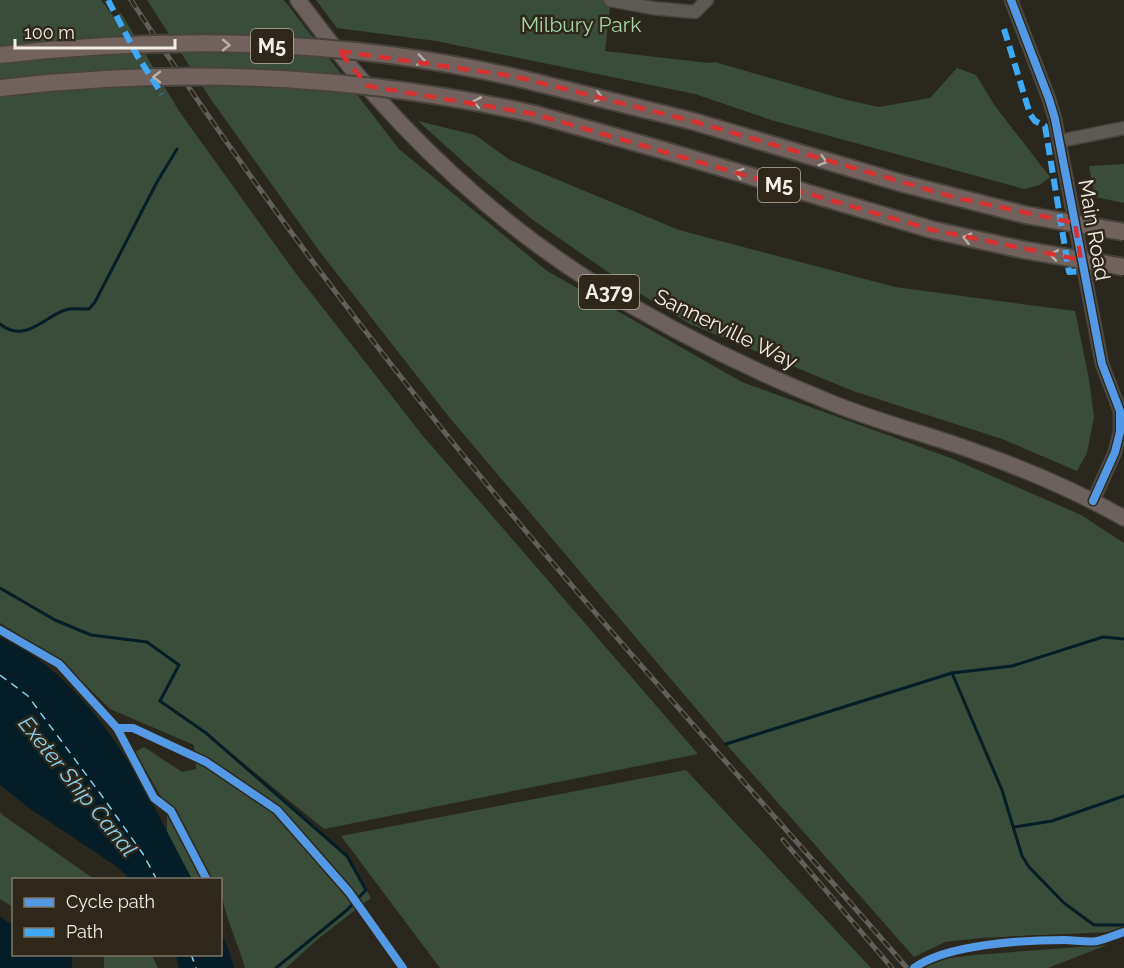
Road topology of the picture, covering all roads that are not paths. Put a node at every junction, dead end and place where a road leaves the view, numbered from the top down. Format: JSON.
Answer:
{"nodes":[{"id":1,"x":298,"y":0,"type":"edge"},
{"id":2,"x":610,"y":0,"type":"edge"},
{"id":3,"x":706,"y":0,"type":"edge"},
{"id":4,"x":1011,"y":0,"type":"edge"},
{"id":5,"x":0,"y":55,"type":"edge"},
{"id":6,"x":0,"y":88,"type":"edge"},
{"id":7,"x":1124,"y":128,"type":"edge"},
{"id":8,"x":1060,"y":141,"type":"junction"},
{"id":9,"x":1124,"y":232,"type":"edge"},
{"id":10,"x":1124,"y":267,"type":"edge"},
{"id":11,"x":1094,"y":501,"type":"junction"},
{"id":12,"x":1124,"y":518,"type":"edge"}],
"edges":[{"from":1,"to":11,"type":"main road","name":"Sannerville Way","number":"A379"},
{"from":2,"to":3,"type":"street"},
{"from":4,"to":8,"type":"street","name":"Main Road"},
{"from":5,"to":9,"type":"highway","number":"M5","one_way":true,"bridge":true},
{"from":10,"to":6,"type":"highway","number":"M5","one_way":true,"bridge":true},
{"from":7,"to":8,"type":"street"},
{"from":8,"to":11,"type":"street","name":"Main Road"},
{"from":11,"to":12,"type":"main road","name":"Sannerville Way","number":"A379"}]}
